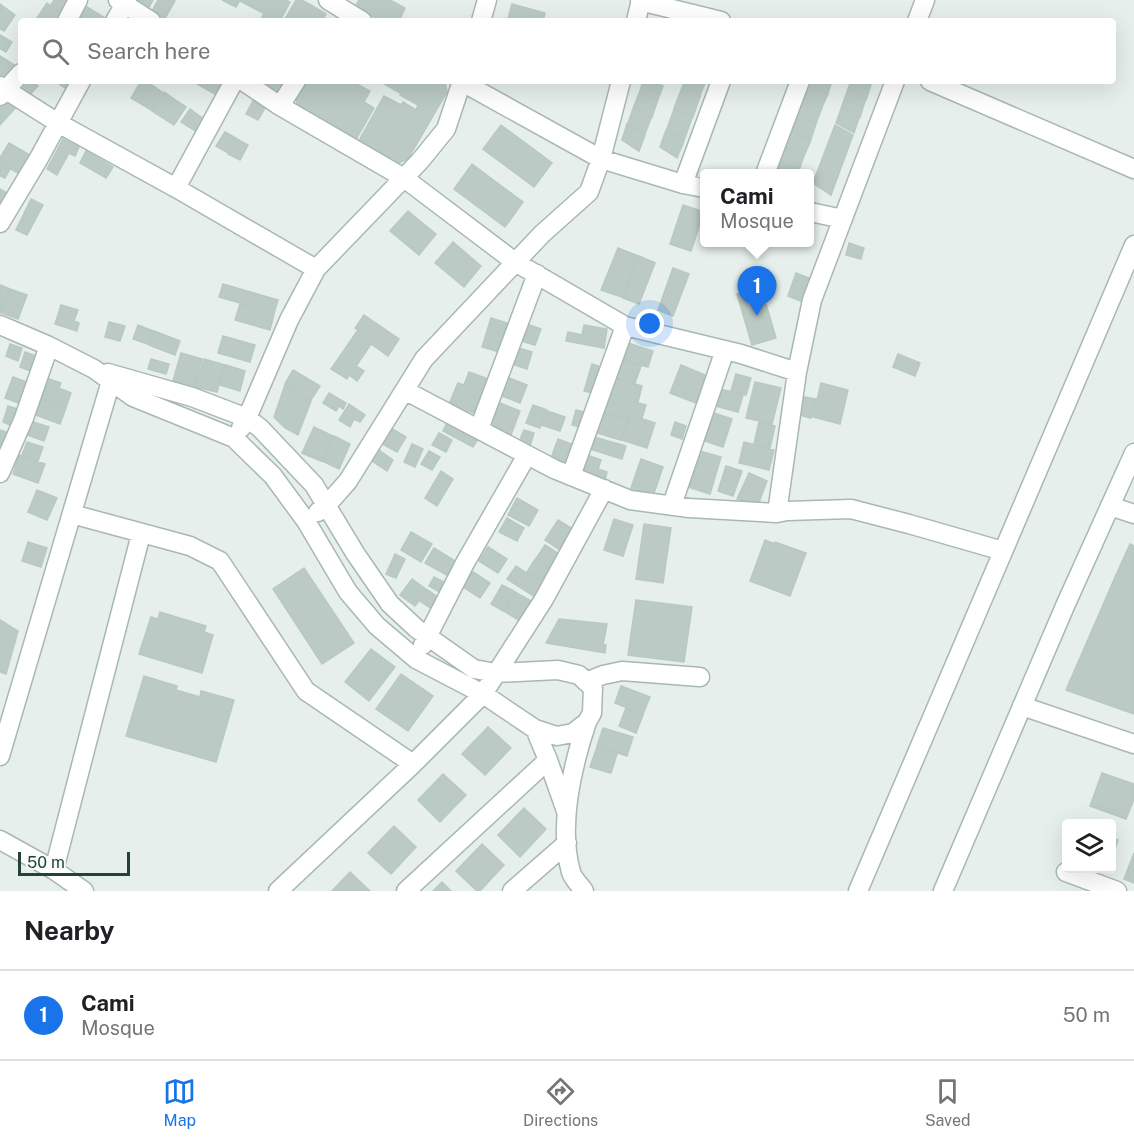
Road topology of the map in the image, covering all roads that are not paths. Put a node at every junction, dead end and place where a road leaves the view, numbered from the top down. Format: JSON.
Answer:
{"nodes":[{"id":1,"x":78,"y":0,"type":"edge"},
{"id":2,"x":487,"y":0,"type":"edge"},
{"id":3,"x":925,"y":0,"type":"edge"},
{"id":4,"x":123,"y":1,"type":"edge"},
{"id":5,"x":640,"y":1,"type":"edge"},
{"id":6,"x":335,"y":7,"type":"edge"},
{"id":7,"x":69,"y":18,"type":"edge"},
{"id":8,"x":116,"y":18,"type":"edge"},
{"id":9,"x":147,"y":18,"type":"edge"},
{"id":10,"x":357,"y":18,"type":"edge"},
{"id":11,"x":482,"y":18,"type":"edge"},
{"id":12,"x":637,"y":18,"type":"edge"},
{"id":13,"x":709,"y":18,"type":"edge"},
{"id":14,"x":918,"y":18,"type":"edge"},
{"id":15,"x":18,"y":76,"type":"edge"},
{"id":16,"x":79,"y":84,"type":"edge"},
{"id":17,"x":232,"y":84,"type":"edge"},
{"id":18,"x":247,"y":84,"type":"edge"},
{"id":19,"x":294,"y":84,"type":"edge"},
{"id":20,"x":461,"y":84,"type":"edge"},
{"id":21,"x":466,"y":84,"type":"edge"},
{"id":22,"x":620,"y":84,"type":"edge"},
{"id":23,"x":720,"y":84,"type":"edge"},
{"id":24,"x":799,"y":84,"type":"edge"},
{"id":25,"x":894,"y":84,"type":"edge"},
{"id":26,"x":937,"y":84,"type":"edge"},
{"id":27,"x":2,"y":91,"type":"edge"},
{"id":28,"x":280,"y":106,"type":"junction"},
{"id":29,"x":58,"y":123,"type":"junction"},
{"id":30,"x":602,"y":159,"type":"junction"},
{"id":31,"x":767,"y":169,"type":"edge"},
{"id":32,"x":1134,"y":169,"type":"edge"},
{"id":33,"x":404,"y":178,"type":"junction"},
{"id":34,"x":683,"y":184,"type":"junction"},
{"id":35,"x":700,"y":187,"type":"edge"},
{"id":36,"x":176,"y":188,"type":"junction"},
{"id":37,"x":814,"y":213,"type":"edge"},
{"id":38,"x":843,"y":219,"type":"junction"},
{"id":39,"x":0,"y":223,"type":"edge"},
{"id":40,"x":1134,"y":245,"type":"edge"},
{"id":41,"x":515,"y":262,"type":"junction"},
{"id":42,"x":316,"y":269,"type":"junction"},
{"id":43,"x":537,"y":274,"type":"junction"},
{"id":44,"x":0,"y":325,"type":"edge"},
{"id":45,"x":625,"y":326,"type":"junction"},
{"id":46,"x":49,"y":346,"type":"junction"},
{"id":47,"x":725,"y":350,"type":"junction"},
{"id":48,"x":94,"y":369,"type":"junction"},
{"id":49,"x":797,"y":372,"type":"junction"},
{"id":50,"x":111,"y":381,"type":"junction"},
{"id":51,"x":406,"y":391,"type":"junction"},
{"id":52,"x":247,"y":418,"type":"junction"},
{"id":53,"x":479,"y":429,"type":"junction"},
{"id":54,"x":234,"y":438,"type":"junction"},
{"id":55,"x":1134,"y":453,"type":"edge"},
{"id":56,"x":527,"y":455,"type":"junction"},
{"id":57,"x":0,"y":473,"type":"edge"},
{"id":58,"x":571,"y":476,"type":"junction"},
{"id":59,"x":604,"y":489,"type":"junction"},
{"id":60,"x":326,"y":506,"type":"junction"},
{"id":61,"x":672,"y":506,"type":"junction"},
{"id":62,"x":1110,"y":506,"type":"junction"},
{"id":63,"x":777,"y":513,"type":"junction"},
{"id":64,"x":72,"y":514,"type":"junction"},
{"id":65,"x":1134,"y":514,"type":"edge"},
{"id":66,"x":306,"y":521,"type":"junction"},
{"id":67,"x":141,"y":534,"type":"junction"},
{"id":68,"x":1003,"y":551,"type":"junction"},
{"id":69,"x":428,"y":636,"type":"junction"},
{"id":70,"x":416,"y":659,"type":"junction"},
{"id":71,"x":496,"y":673,"type":"junction"},
{"id":72,"x":700,"y":677,"type":"dead end"},
{"id":73,"x":586,"y":682,"type":"junction"},
{"id":74,"x":483,"y":694,"type":"junction"},
{"id":75,"x":1022,"y":706,"type":"junction"},
{"id":76,"x":587,"y":722,"type":"junction"},
{"id":77,"x":535,"y":729,"type":"junction"},
{"id":78,"x":1134,"y":744,"type":"edge"},
{"id":79,"x":0,"y":756,"type":"edge"},
{"id":80,"x":548,"y":760,"type":"junction"},
{"id":81,"x":413,"y":764,"type":"junction"},
{"id":82,"x":566,"y":811,"type":"junction"},
{"id":83,"x":0,"y":840,"type":"edge"},
{"id":84,"x":567,"y":843,"type":"junction"},
{"id":85,"x":54,"y":870,"type":"junction"},
{"id":86,"x":1069,"y":873,"type":"edge"},
{"id":87,"x":84,"y":891,"type":"edge"},
{"id":88,"x":278,"y":891,"type":"edge"},
{"id":89,"x":406,"y":891,"type":"edge"},
{"id":90,"x":512,"y":891,"type":"edge"},
{"id":91,"x":584,"y":891,"type":"edge"},
{"id":92,"x":858,"y":891,"type":"edge"},
{"id":93,"x":943,"y":891,"type":"edge"},
{"id":94,"x":1117,"y":891,"type":"edge"}],
"edges":[{"from":1,"to":7,"type":"street"},
{"from":2,"to":11,"type":"street"},
{"from":3,"to":14,"type":"street"},
{"from":4,"to":8,"type":"street"},
{"from":4,"to":9,"type":"street"},
{"from":5,"to":12,"type":"street"},
{"from":5,"to":13,"type":"street"},
{"from":6,"to":10,"type":"street"},
{"from":15,"to":27,"type":"street"},
{"from":16,"to":29,"type":"street"},
{"from":17,"to":36,"type":"street"},
{"from":18,"to":28,"type":"street"},
{"from":19,"to":28,"type":"street"},
{"from":20,"to":33,"type":"street"},
{"from":21,"to":30,"type":"street"},
{"from":22,"to":30,"type":"street"},
{"from":23,"to":34,"type":"street"},
{"from":24,"to":31,"type":"street"},
{"from":25,"to":38,"type":"street"},
{"from":26,"to":32,"type":"street"},
{"from":27,"to":29,"type":"street"},
{"from":28,"to":33,"type":"street"},
{"from":29,"to":36,"type":"street"},
{"from":29,"to":39,"type":"street"},
{"from":30,"to":34,"type":"street"},
{"from":30,"to":41,"type":"street"},
{"from":33,"to":41,"type":"street"},
{"from":33,"to":42,"type":"street"},
{"from":34,"to":35,"type":"street"},
{"from":36,"to":42,"type":"street"},
{"from":37,"to":38,"type":"street"},
{"from":38,"to":49,"type":"street"},
{"from":40,"to":68,"type":"street"},
{"from":41,"to":43,"type":"street"},
{"from":41,"to":51,"type":"street"},
{"from":42,"to":52,"type":"street"},
{"from":43,"to":45,"type":"street"},
{"from":43,"to":53,"type":"street"},
{"from":44,"to":46,"type":"street"},
{"from":45,"to":47,"type":"street"},
{"from":45,"to":58,"type":"street"},
{"from":46,"to":48,"type":"street"},
{"from":46,"to":57,"type":"street"},
{"from":47,"to":49,"type":"street"},
{"from":47,"to":61,"type":"street"},
{"from":48,"to":50,"type":"street"},
{"from":48,"to":52,"type":"street"},
{"from":49,"to":63,"type":"street"},
{"from":50,"to":54,"type":"street"},
{"from":50,"to":64,"type":"street"},
{"from":51,"to":53,"type":"street"},
{"from":51,"to":60,"type":"street"},
{"from":52,"to":54,"type":"street"},
{"from":52,"to":60,"type":"street"},
{"from":53,"to":56,"type":"street"},
{"from":54,"to":66,"type":"street"},
{"from":55,"to":62,"type":"street"},
{"from":56,"to":58,"type":"street"},
{"from":56,"to":69,"type":"street"},
{"from":58,"to":59,"type":"street"},
{"from":59,"to":61,"type":"street"},
{"from":59,"to":71,"type":"street"},
{"from":60,"to":66,"type":"street"},
{"from":60,"to":69,"type":"street"},
{"from":61,"to":63,"type":"street"},
{"from":62,"to":65,"type":"street"},
{"from":62,"to":75,"type":"street"},
{"from":63,"to":68,"type":"street"},
{"from":64,"to":67,"type":"street"},
{"from":64,"to":79,"type":"street"},
{"from":66,"to":70,"type":"street"},
{"from":67,"to":81,"type":"street"},
{"from":67,"to":85,"type":"street"},
{"from":68,"to":92,"type":"street"},
{"from":69,"to":70,"type":"street"},
{"from":69,"to":71,"type":"street"},
{"from":70,"to":74,"type":"street"},
{"from":71,"to":73,"type":"street"},
{"from":71,"to":74,"type":"street"},
{"from":72,"to":73,"type":"street"},
{"from":73,"to":76,"type":"street"},
{"from":74,"to":77,"type":"street"},
{"from":74,"to":81,"type":"street"},
{"from":75,"to":78,"type":"street"},
{"from":75,"to":93,"type":"street"},
{"from":76,"to":77,"type":"street"},
{"from":76,"to":82,"type":"street"},
{"from":77,"to":80,"type":"street"},
{"from":80,"to":82,"type":"street"},
{"from":80,"to":89,"type":"street"},
{"from":81,"to":88,"type":"street"},
{"from":82,"to":84,"type":"street"},
{"from":83,"to":85,"type":"street"},
{"from":84,"to":90,"type":"street"},
{"from":84,"to":91,"type":"street"},
{"from":85,"to":87,"type":"street"},
{"from":86,"to":94,"type":"street"}]}
